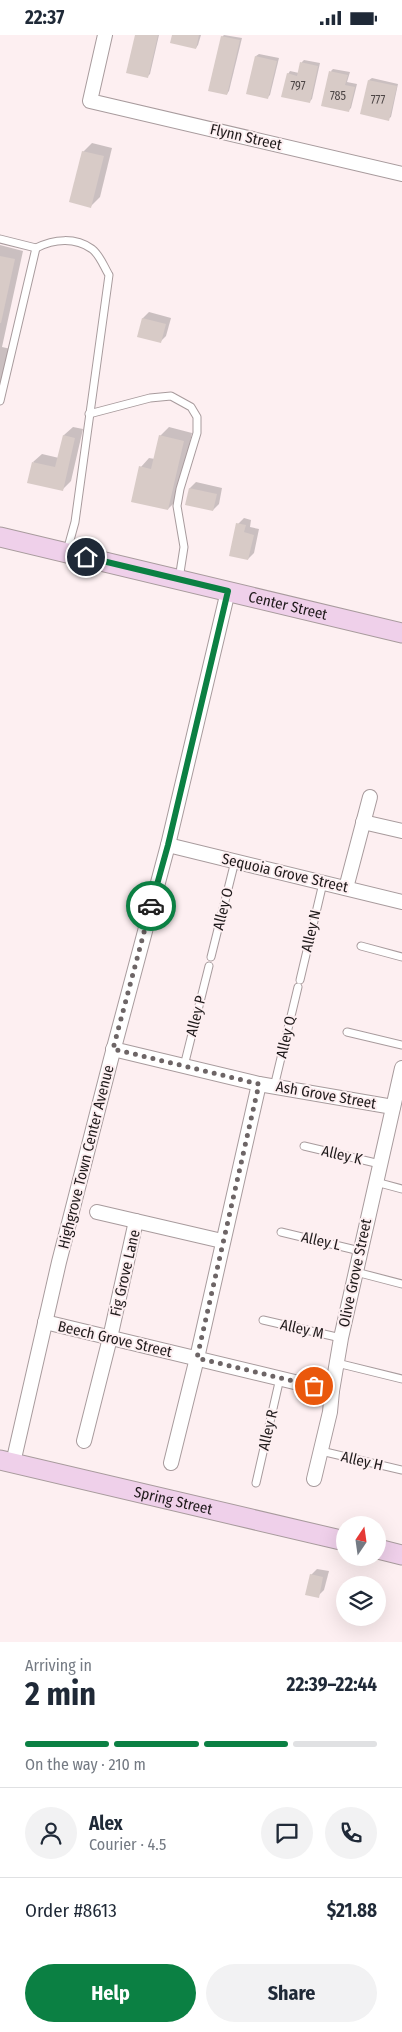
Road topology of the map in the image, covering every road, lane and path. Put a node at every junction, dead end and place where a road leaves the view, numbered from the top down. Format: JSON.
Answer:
{"nodes":[{"id":1,"x":105,"y":35,"type":"edge"},
{"id":2,"x":402,"y":174,"type":"edge"},
{"id":3,"x":0,"y":239,"type":"edge"},
{"id":4,"x":36,"y":247,"type":"junction"},
{"id":5,"x":0,"y":401,"type":"edge"},
{"id":6,"x":89,"y":414,"type":"junction"},
{"id":7,"x":0,"y":537,"type":"edge"},
{"id":8,"x":67,"y":553,"type":"junction"},
{"id":9,"x":179,"y":580,"type":"junction"},
{"id":10,"x":228,"y":591,"type":"junction"},
{"id":11,"x":402,"y":633,"type":"edge"},
{"id":12,"x":370,"y":797,"type":"dead end"},
{"id":13,"x":363,"y":822,"type":"junction"},
{"id":14,"x":402,"y":831,"type":"edge"},
{"id":15,"x":168,"y":845,"type":"junction"},
{"id":16,"x":235,"y":861,"type":"junction"},
{"id":17,"x":323,"y":883,"type":"junction"},
{"id":18,"x":346,"y":888,"type":"junction"},
{"id":19,"x":402,"y":902,"type":"edge"},
{"id":20,"x":361,"y":946,"type":"dead end"},
{"id":21,"x":211,"y":957,"type":"dead end"},
{"id":22,"x":402,"y":957,"type":"edge"},
{"id":23,"x":209,"y":965,"type":"dead end"},
{"id":24,"x":299,"y":983,"type":"joint"},
{"id":25,"x":347,"y":1032,"type":"dead end"},
{"id":26,"x":402,"y":1045,"type":"edge"},
{"id":27,"x":113,"y":1049,"type":"junction"},
{"id":28,"x":184,"y":1066,"type":"junction"},
{"id":29,"x":402,"y":1068,"type":"edge"},
{"id":30,"x":259,"y":1084,"type":"junction"},
{"id":31,"x":274,"y":1087,"type":"junction"},
{"id":32,"x":397,"y":1108,"type":"edge"},
{"id":33,"x":304,"y":1147,"type":"dead end"},
{"id":34,"x":380,"y":1165,"type":"junction"},
{"id":35,"x":375,"y":1182,"type":"junction"},
{"id":36,"x":402,"y":1189,"type":"edge"},
{"id":37,"x":98,"y":1212,"type":"dead end"},
{"id":38,"x":136,"y":1221,"type":"junction"},
{"id":39,"x":281,"y":1233,"type":"dead end"},
{"id":40,"x":222,"y":1241,"type":"junction"},
{"id":41,"x":360,"y":1251,"type":"junction"},
{"id":42,"x":355,"y":1272,"type":"junction"},
{"id":43,"x":402,"y":1284,"type":"edge"},
{"id":44,"x":263,"y":1320,"type":"dead end"},
{"id":45,"x":45,"y":1322,"type":"junction"},
{"id":46,"x":341,"y":1338,"type":"junction"},
{"id":47,"x":110,"y":1339,"type":"junction"},
{"id":48,"x":197,"y":1358,"type":"junction"},
{"id":49,"x":337,"y":1363,"type":"junction"},
{"id":50,"x":280,"y":1378,"type":"junction"},
{"id":51,"x":402,"y":1379,"type":"edge"},
{"id":52,"x":332,"y":1391,"type":"junction"},
{"id":53,"x":84,"y":1441,"type":"dead end"},
{"id":54,"x":321,"y":1451,"type":"junction"},
{"id":55,"x":6,"y":1461,"type":"edge"},
{"id":56,"x":171,"y":1463,"type":"dead end"},
{"id":57,"x":402,"y":1470,"type":"edge"},
{"id":58,"x":314,"y":1479,"type":"dead end"},
{"id":59,"x":256,"y":1483,"type":"dead end"},
{"id":60,"x":336,"y":1539,"type":"edge"},
{"id":61,"x":386,"y":1551,"type":"edge"},
{"id":62,"x":402,"y":1555,"type":"edge"}],
"edges":[{"from":1,"to":2,"type":"street","name":"Flynn Street"},
{"from":3,"to":4,"type":"lane"},
{"from":4,"to":5,"type":"lane"},
{"from":4,"to":6,"type":"lane"},
{"from":6,"to":8,"type":"lane"},
{"from":6,"to":9,"type":"lane"},
{"from":7,"to":8,"type":"main road","name":"Center Street"},
{"from":8,"to":9,"type":"main road","name":"Center Street"},
{"from":9,"to":10,"type":"main road","name":"Center Street"},
{"from":10,"to":11,"type":"main road","name":"Center Street"},
{"from":10,"to":15,"type":"street","name":"Highgrove Town Center Avenue"},
{"from":12,"to":13,"type":"street"},
{"from":13,"to":14,"type":"street"},
{"from":13,"to":18,"type":"street"},
{"from":15,"to":16,"type":"street","name":"Sequoia Grove Street"},
{"from":15,"to":27,"type":"street","name":"Highgrove Town Center Avenue"},
{"from":16,"to":17,"type":"street","name":"Sequoia Grove Street"},
{"from":16,"to":21,"type":"lane","name":"Alley O"},
{"from":17,"to":18,"type":"street","name":"Sequoia Grove Street"},
{"from":17,"to":24,"type":"lane","name":"Alley N"},
{"from":18,"to":19,"type":"street","name":"Sequoia Grove Street"},
{"from":20,"to":22,"type":"lane"},
{"from":23,"to":28,"type":"lane","name":"Alley P"},
{"from":24,"to":31,"type":"lane","name":"Alley Q"},
{"from":25,"to":26,"type":"lane"},
{"from":27,"to":28,"type":"street","name":"Ash Grove Street"},
{"from":27,"to":45,"type":"street","name":"Highgrove Town Center Avenue"},
{"from":28,"to":30,"type":"street","name":"Ash Grove Street"},
{"from":29,"to":32,"type":"street","name":"Olive Grove Street"},
{"from":30,"to":31,"type":"street","name":"Ash Grove Street"},
{"from":30,"to":40,"type":"street"},
{"from":31,"to":32,"type":"street","name":"Ash Grove Street"},
{"from":32,"to":34,"type":"street","name":"Olive Grove Street"},
{"from":33,"to":34,"type":"lane","name":"Alley K"},
{"from":34,"to":35,"type":"street","name":"Olive Grove Street"},
{"from":35,"to":36,"type":"lane"},
{"from":35,"to":41,"type":"street","name":"Olive Grove Street"},
{"from":37,"to":38,"type":"street"},
{"from":38,"to":40,"type":"street"},
{"from":38,"to":47,"type":"street","name":"Fig Grove Lane"},
{"from":39,"to":41,"type":"lane","name":"Alley L"},
{"from":40,"to":48,"type":"street"},
{"from":41,"to":42,"type":"street","name":"Olive Grove Street"},
{"from":42,"to":43,"type":"lane"},
{"from":42,"to":46,"type":"street","name":"Olive Grove Street"},
{"from":44,"to":46,"type":"lane","name":"Alley M"},
{"from":45,"to":47,"type":"street","name":"Beech Grove Street"},
{"from":45,"to":55,"type":"street","name":"Highgrove Town Center Avenue"},
{"from":46,"to":49,"type":"street","name":"Olive Grove Street"},
{"from":47,"to":48,"type":"street","name":"Beech Grove Street"},
{"from":47,"to":53,"type":"street","name":"Fig Grove Lane"},
{"from":48,"to":50,"type":"street","name":"Beech Grove Street"},
{"from":48,"to":56,"type":"street"},
{"from":49,"to":51,"type":"lane"},
{"from":49,"to":52,"type":"street","name":"Olive Grove Street"},
{"from":50,"to":52,"type":"street","name":"Beech Grove Street"},
{"from":50,"to":59,"type":"lane","name":"Alley R"},
{"from":52,"to":54,"type":"street","name":"Olive Grove Street"},
{"from":54,"to":57,"type":"lane","name":"Alley H"},
{"from":54,"to":58,"type":"street","name":"Olive Grove Street"},
{"from":55,"to":60,"type":"main road","name":"Spring Street"},
{"from":61,"to":62,"type":"main road"}]}
